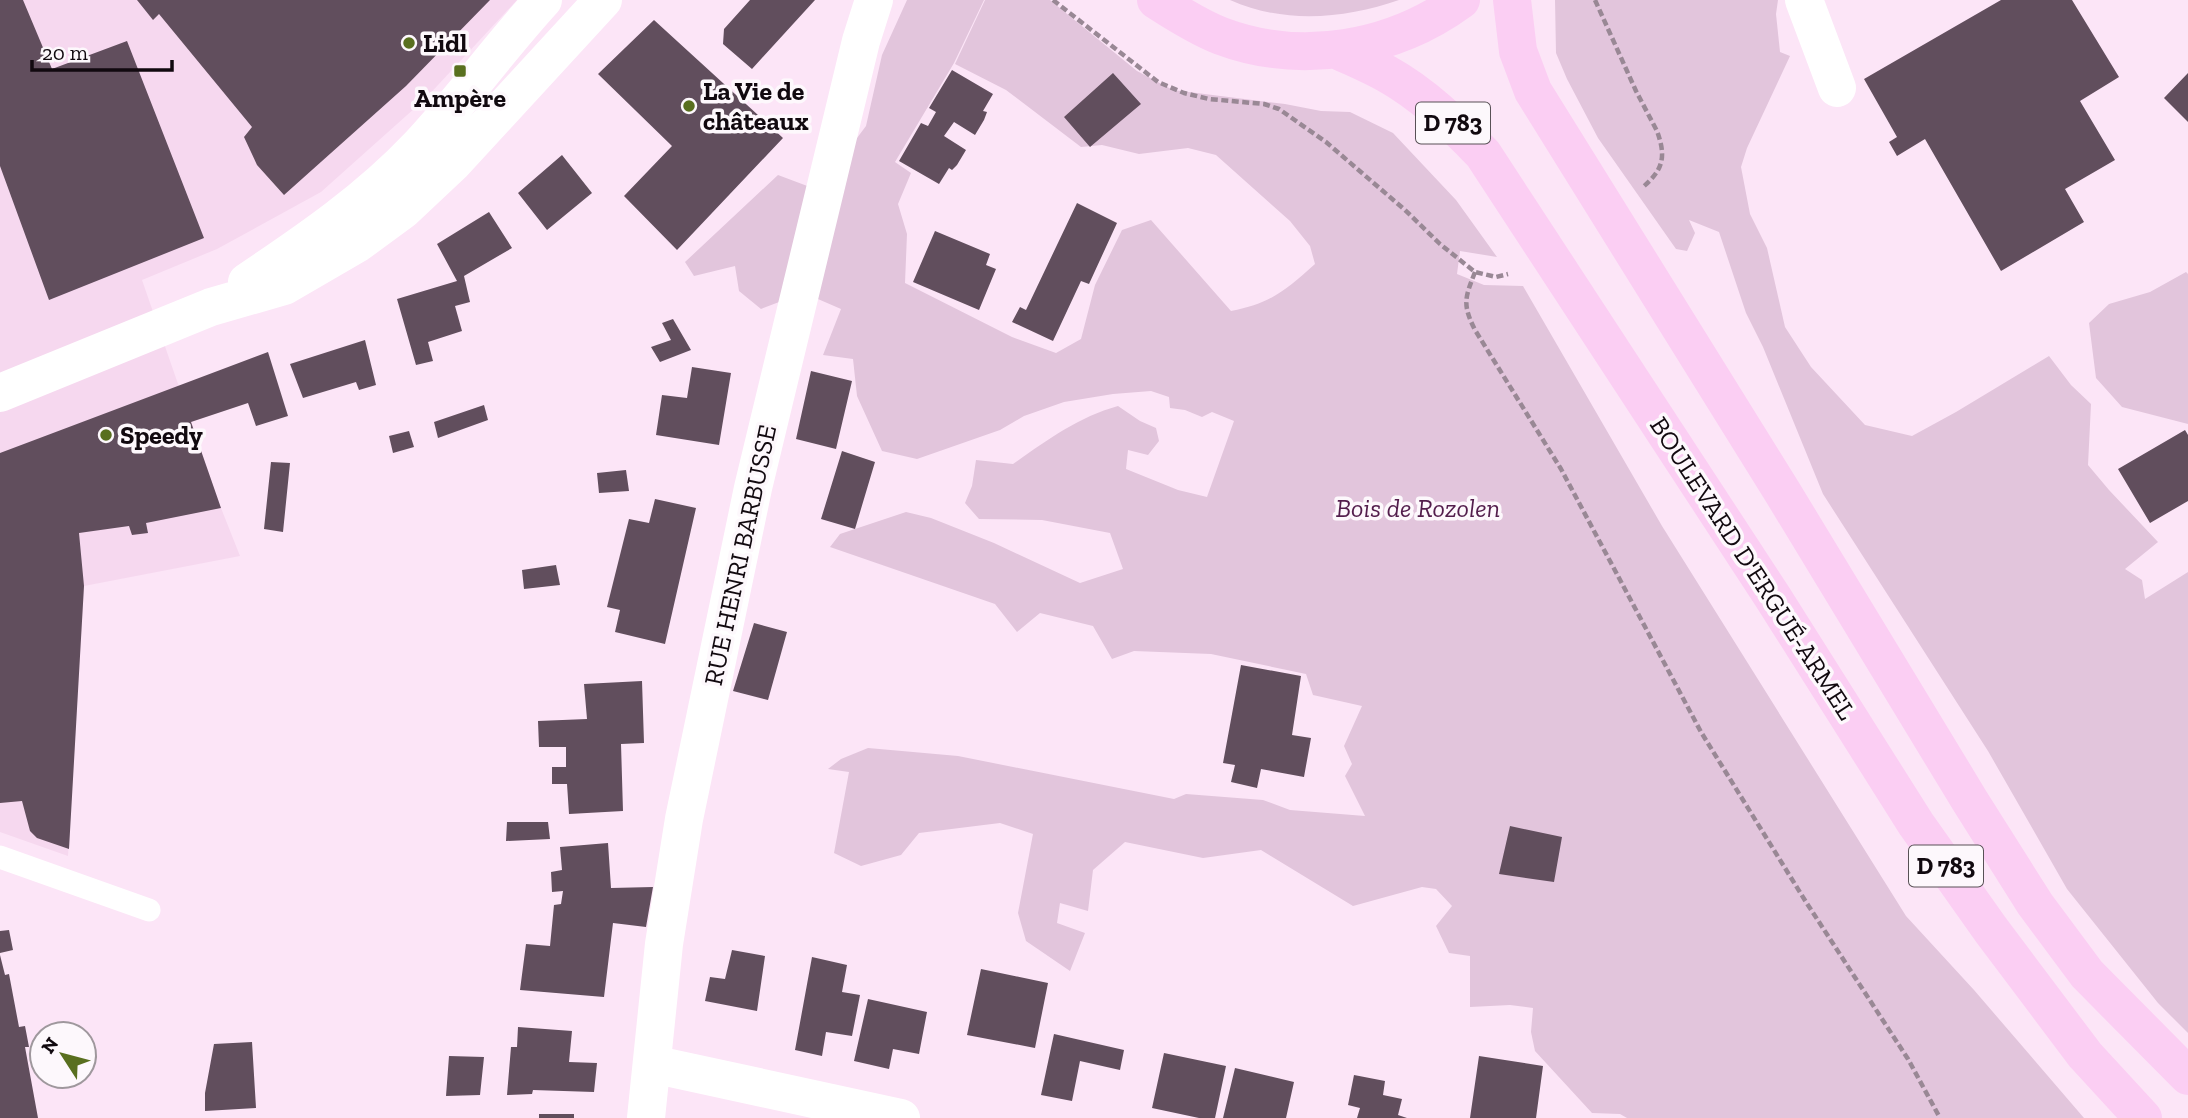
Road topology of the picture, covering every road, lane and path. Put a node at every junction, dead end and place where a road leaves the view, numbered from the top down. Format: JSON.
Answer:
{"nodes":[{"id":1,"x":543,"y":0,"type":"edge"},
{"id":2,"x":603,"y":0,"type":"edge"},
{"id":3,"x":874,"y":0,"type":"edge"},
{"id":4,"x":1053,"y":0,"type":"edge"},
{"id":5,"x":1156,"y":0,"type":"edge"},
{"id":6,"x":1461,"y":0,"type":"edge"},
{"id":7,"x":1512,"y":0,"type":"edge"},
{"id":8,"x":1595,"y":0,"type":"edge"},
{"id":9,"x":1804,"y":0,"type":"edge"},
{"id":10,"x":1338,"y":50,"type":"junction"},
{"id":11,"x":1837,"y":88,"type":"dead end"},
{"id":12,"x":1617,"y":206,"type":"junction"},
{"id":13,"x":1475,"y":272,"type":"junction"},
{"id":14,"x":1511,"y":273,"type":"dead end"},
{"id":15,"x":211,"y":307,"type":"junction"},
{"id":16,"x":0,"y":393,"type":"edge"},
{"id":17,"x":0,"y":857,"type":"edge"},
{"id":18,"x":149,"y":910,"type":"dead end"},
{"id":19,"x":652,"y":1064,"type":"junction"},
{"id":20,"x":2188,"y":1076,"type":"edge"},
{"id":21,"x":646,"y":1118,"type":"edge"},
{"id":22,"x":901,"y":1118,"type":"edge"},
{"id":23,"x":1940,"y":1118,"type":"edge"},
{"id":24,"x":2143,"y":1118,"type":"edge"}],
"edges":[{"from":1,"to":15,"type":"street"},
{"from":2,"to":15,"type":"street"},
{"from":3,"to":19,"type":"street","name":"RUE HENRI BARBUSSE"},
{"from":4,"to":13,"type":"path"},
{"from":5,"to":10,"type":"main road"},
{"from":6,"to":10,"type":"main road"},
{"from":7,"to":12,"type":"main road","number":"D 783"},
{"from":8,"to":12,"type":"path"},
{"from":9,"to":11,"type":"street"},
{"from":10,"to":24,"type":"main road","name":"BOULEVARD D'ERGUÉ-ARMEL","number":"D 783"},
{"from":12,"to":20,"type":"main road","number":"D 783"},
{"from":13,"to":14,"type":"path"},
{"from":13,"to":23,"type":"path"},
{"from":15,"to":16,"type":"street"},
{"from":17,"to":18,"type":"lane"},
{"from":19,"to":21,"type":"street","name":"RUE HENRI BARBUSSE"},
{"from":19,"to":22,"type":"street"}]}
